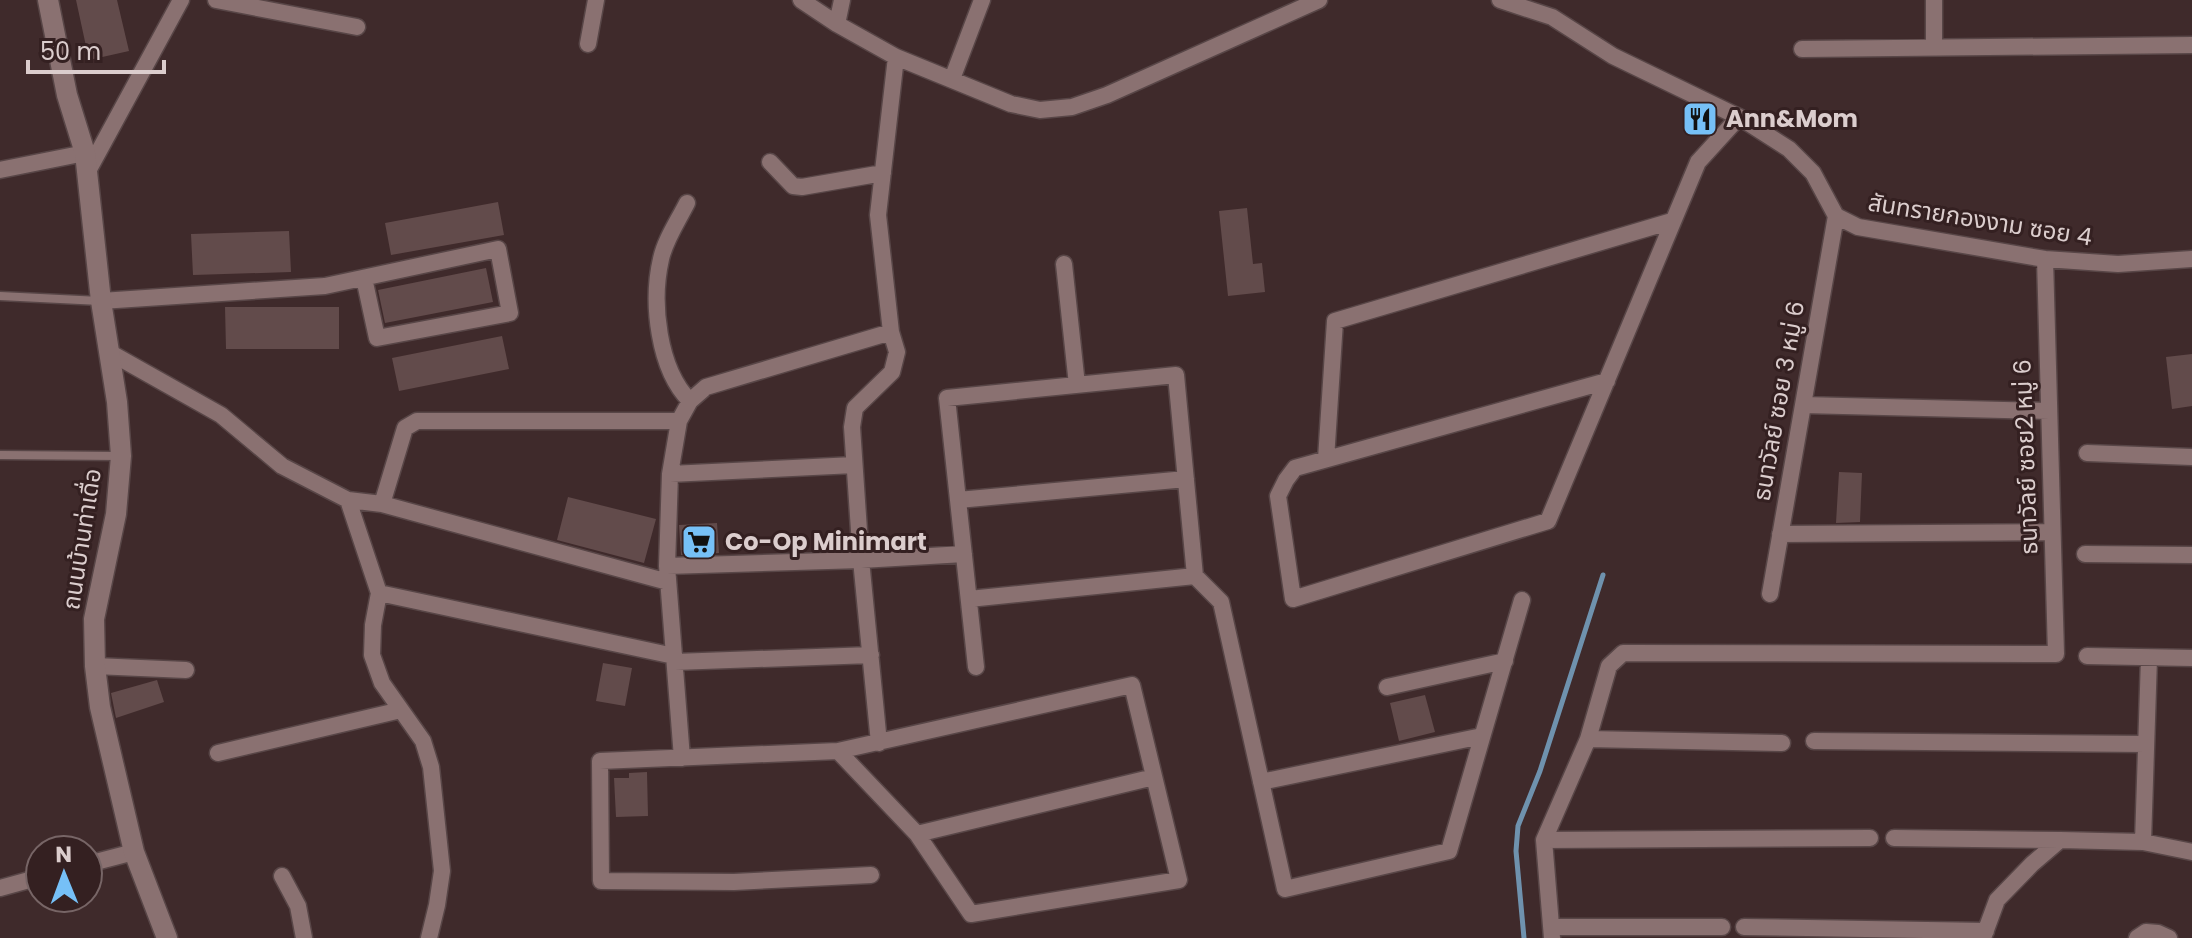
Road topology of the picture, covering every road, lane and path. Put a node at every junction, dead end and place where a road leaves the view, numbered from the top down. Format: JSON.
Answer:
{"nodes":[{"id":1,"x":48,"y":0,"type":"edge"},
{"id":2,"x":181,"y":0,"type":"edge"},
{"id":3,"x":216,"y":0,"type":"edge"},
{"id":4,"x":596,"y":0,"type":"edge"},
{"id":5,"x":801,"y":0,"type":"edge"},
{"id":6,"x":842,"y":0,"type":"edge"},
{"id":7,"x":982,"y":0,"type":"edge"},
{"id":8,"x":1319,"y":0,"type":"edge"},
{"id":9,"x":1934,"y":0,"type":"edge"},
{"id":10,"x":1508,"y":1,"type":"edge"},
{"id":11,"x":837,"y":24,"type":"junction"},
{"id":12,"x":357,"y":27,"type":"dead end"},
{"id":13,"x":588,"y":44,"type":"dead end"},
{"id":14,"x":2192,"y":45,"type":"edge"},
{"id":15,"x":1934,"y":48,"type":"junction"},
{"id":16,"x":1802,"y":49,"type":"dead end"},
{"id":17,"x":896,"y":57,"type":"junction"},
{"id":18,"x":952,"y":79,"type":"junction"},
{"id":19,"x":1739,"y":117,"type":"junction"},
{"id":20,"x":770,"y":162,"type":"dead end"},
{"id":21,"x":86,"y":163,"type":"junction"},
{"id":22,"x":0,"y":170,"type":"edge"},
{"id":23,"x":883,"y":173,"type":"junction"},
{"id":24,"x":687,"y":203,"type":"dead end"},
{"id":25,"x":1836,"y":216,"type":"junction"},
{"id":26,"x":1672,"y":221,"type":"junction"},
{"id":27,"x":2045,"y":259,"type":"junction"},
{"id":28,"x":2192,"y":259,"type":"edge"},
{"id":29,"x":1064,"y":264,"type":"dead end"},
{"id":30,"x":364,"y":278,"type":"junction"},
{"id":31,"x":0,"y":296,"type":"edge"},
{"id":32,"x":101,"y":301,"type":"junction"},
{"id":33,"x":891,"y":332,"type":"junction"},
{"id":34,"x":109,"y":352,"type":"junction"},
{"id":35,"x":1607,"y":381,"type":"junction"},
{"id":36,"x":1077,"y":385,"type":"junction"},
{"id":37,"x":690,"y":401,"type":"junction"},
{"id":38,"x":1803,"y":405,"type":"junction"},
{"id":39,"x":2049,"y":411,"type":"junction"},
{"id":40,"x":679,"y":421,"type":"junction"},
{"id":41,"x":2087,"y":453,"type":"dead end"},
{"id":42,"x":0,"y":455,"type":"edge"},
{"id":43,"x":121,"y":456,"type":"junction"},
{"id":44,"x":2192,"y":457,"type":"edge"},
{"id":45,"x":1326,"y":459,"type":"junction"},
{"id":46,"x":854,"y":465,"type":"junction"},
{"id":47,"x":670,"y":474,"type":"junction"},
{"id":48,"x":1186,"y":479,"type":"junction"},
{"id":49,"x":348,"y":500,"type":"junction"},
{"id":50,"x":958,"y":500,"type":"junction"},
{"id":51,"x":382,"y":504,"type":"junction"},
{"id":52,"x":2052,"y":532,"type":"junction"},
{"id":53,"x":1780,"y":534,"type":"junction"},
{"id":54,"x":964,"y":554,"type":"junction"},
{"id":55,"x":2085,"y":554,"type":"dead end"},
{"id":56,"x":2192,"y":555,"type":"edge"},
{"id":57,"x":861,"y":560,"type":"junction"},
{"id":58,"x":668,"y":574,"type":"junction"},
{"id":59,"x":1195,"y":576,"type":"junction"},
{"id":60,"x":379,"y":593,"type":"junction"},
{"id":61,"x":1770,"y":594,"type":"dead end"},
{"id":62,"x":969,"y":599,"type":"junction"},
{"id":63,"x":1522,"y":600,"type":"dead end"},
{"id":64,"x":871,"y":655,"type":"junction"},
{"id":65,"x":2087,"y":656,"type":"dead end"},
{"id":66,"x":2149,"y":658,"type":"junction"},
{"id":67,"x":2192,"y":658,"type":"edge"},
{"id":68,"x":674,"y":659,"type":"junction"},
{"id":69,"x":1505,"y":661,"type":"junction"},
{"id":70,"x":95,"y":666,"type":"junction"},
{"id":71,"x":976,"y":667,"type":"dead end"},
{"id":72,"x":186,"y":670,"type":"dead end"},
{"id":73,"x":1387,"y":687,"type":"dead end"},
{"id":74,"x":401,"y":710,"type":"junction"},
{"id":75,"x":1482,"y":736,"type":"junction"},
{"id":76,"x":1588,"y":739,"type":"junction"},
{"id":77,"x":1814,"y":741,"type":"dead end"},
{"id":78,"x":879,"y":743,"type":"junction"},
{"id":79,"x":1782,"y":743,"type":"dead end"},
{"id":80,"x":2146,"y":744,"type":"junction"},
{"id":81,"x":838,"y":751,"type":"junction"},
{"id":82,"x":218,"y":753,"type":"dead end"},
{"id":83,"x":682,"y":758,"type":"junction"},
{"id":84,"x":1154,"y":777,"type":"junction"},
{"id":85,"x":1261,"y":782,"type":"junction"},
{"id":86,"x":917,"y":834,"type":"junction"},
{"id":87,"x":1870,"y":838,"type":"dead end"},
{"id":88,"x":1894,"y":838,"type":"dead end"},
{"id":89,"x":1544,"y":840,"type":"junction"},
{"id":90,"x":2060,"y":840,"type":"junction"},
{"id":91,"x":2143,"y":842,"type":"junction"},
{"id":92,"x":134,"y":852,"type":"junction"},
{"id":93,"x":2192,"y":852,"type":"edge"},
{"id":94,"x":104,"y":860,"type":"edge"},
{"id":95,"x":871,"y":875,"type":"dead end"},
{"id":96,"x":282,"y":876,"type":"dead end"},
{"id":97,"x":24,"y":881,"type":"edge"},
{"id":98,"x":0,"y":888,"type":"edge"},
{"id":99,"x":1722,"y":927,"type":"dead end"},
{"id":100,"x":1744,"y":927,"type":"dead end"},
{"id":101,"x":1551,"y":933,"type":"edge"},
{"id":102,"x":1984,"y":934,"type":"edge"},
{"id":103,"x":167,"y":938,"type":"edge"},
{"id":104,"x":304,"y":938,"type":"edge"},
{"id":105,"x":429,"y":938,"type":"edge"},
{"id":106,"x":2137,"y":938,"type":"edge"},
{"id":107,"x":2169,"y":938,"type":"edge"}],
"edges":[{"from":1,"to":21,"type":"street","name":"ถนนบ้านท่าเดื่อ"},
{"from":2,"to":21,"type":"street"},
{"from":3,"to":12,"type":"street"},
{"from":4,"to":13,"type":"street"},
{"from":5,"to":11,"type":"street"},
{"from":6,"to":11,"type":"street"},
{"from":7,"to":18,"type":"street"},
{"from":8,"to":18,"type":"street"},
{"from":9,"to":15,"type":"street"},
{"from":10,"to":19,"type":"street","name":"สันทรายกองงาม ซอย 4"},
{"from":11,"to":17,"type":"street"},
{"from":14,"to":15,"type":"street"},
{"from":15,"to":16,"type":"street"},
{"from":17,"to":18,"type":"street"},
{"from":17,"to":23,"type":"street"},
{"from":19,"to":25,"type":"street","name":"สันทรายกองงาม ซอย 4"},
{"from":19,"to":26,"type":"street"},
{"from":20,"to":23,"type":"street"},
{"from":21,"to":22,"type":"street"},
{"from":21,"to":32,"type":"street","name":"ถนนบ้านท่าเดื่อ"},
{"from":23,"to":33,"type":"street"},
{"from":24,"to":37,"type":"street"},
{"from":25,"to":27,"type":"street","name":"สันทรายกองงาม ซอย 4"},
{"from":25,"to":38,"type":"street","name":"ธนาวัลย์ ซอย 3 หมู่ 6"},
{"from":26,"to":35,"type":"street"},
{"from":26,"to":45,"type":"street"},
{"from":27,"to":28,"type":"street","name":"สันทรายกองงาม ซอย 4"},
{"from":27,"to":39,"type":"street","name":"ธนาวัลย์ ซอย2 หมู่ 6"},
{"from":29,"to":36,"type":"street"},
{"from":30,"to":30,"type":"street"},
{"from":30,"to":32,"type":"street"},
{"from":31,"to":32,"type":"lane"},
{"from":32,"to":34,"type":"street","name":"ถนนบ้านท่าเดื่อ"},
{"from":33,"to":37,"type":"street"},
{"from":33,"to":46,"type":"street"},
{"from":34,"to":43,"type":"street","name":"ถนนบ้านท่าเดื่อ"},
{"from":34,"to":49,"type":"street"},
{"from":35,"to":45,"type":"street"},
{"from":35,"to":45,"type":"street"},
{"from":36,"to":48,"type":"street"},
{"from":36,"to":50,"type":"street"},
{"from":37,"to":40,"type":"street"},
{"from":38,"to":39,"type":"street"},
{"from":38,"to":53,"type":"street","name":"ธนาวัลย์ ซอย 3 หมู่ 6"},
{"from":39,"to":52,"type":"street","name":"ธนาวัลย์ ซอย2 หมู่ 6"},
{"from":40,"to":47,"type":"street"},
{"from":40,"to":51,"type":"street"},
{"from":41,"to":44,"type":"street"},
{"from":42,"to":43,"type":"lane"},
{"from":43,"to":70,"type":"street","name":"ถนนบ้านท่าเดื่อ"},
{"from":46,"to":47,"type":"street"},
{"from":46,"to":57,"type":"street"},
{"from":47,"to":58,"type":"street"},
{"from":48,"to":50,"type":"street"},
{"from":48,"to":59,"type":"street"},
{"from":49,"to":51,"type":"street"},
{"from":49,"to":60,"type":"street"},
{"from":50,"to":54,"type":"street"},
{"from":51,"to":58,"type":"street"},
{"from":52,"to":53,"type":"street"},
{"from":52,"to":76,"type":"street","name":"ธนาวัลย์ ซอย2 หมู่ 6"},
{"from":53,"to":61,"type":"street","name":"ธนาวัลย์ ซอย 3 หมู่ 6"},
{"from":54,"to":57,"type":"street"},
{"from":54,"to":62,"type":"street"},
{"from":55,"to":56,"type":"street"},
{"from":57,"to":58,"type":"street"},
{"from":57,"to":64,"type":"street"},
{"from":58,"to":68,"type":"street"},
{"from":59,"to":62,"type":"street"},
{"from":59,"to":85,"type":"street"},
{"from":60,"to":68,"type":"street"},
{"from":60,"to":74,"type":"street"},
{"from":62,"to":71,"type":"street"},
{"from":63,"to":69,"type":"street"},
{"from":64,"to":68,"type":"street"},
{"from":64,"to":78,"type":"street"},
{"from":65,"to":66,"type":"street"},
{"from":66,"to":67,"type":"street"},
{"from":66,"to":80,"type":"street"},
{"from":68,"to":83,"type":"street"},
{"from":69,"to":73,"type":"street"},
{"from":69,"to":75,"type":"street"},
{"from":70,"to":72,"type":"street"},
{"from":70,"to":92,"type":"street","name":"ถนนบ้านท่าเดื่อ"},
{"from":74,"to":82,"type":"street"},
{"from":74,"to":105,"type":"street"},
{"from":75,"to":85,"type":"street"},
{"from":75,"to":85,"type":"street"},
{"from":76,"to":79,"type":"street"},
{"from":76,"to":89,"type":"street"},
{"from":77,"to":80,"type":"street"},
{"from":78,"to":81,"type":"street"},
{"from":78,"to":84,"type":"street"},
{"from":80,"to":91,"type":"street"},
{"from":81,"to":83,"type":"street"},
{"from":81,"to":86,"type":"street"},
{"from":83,"to":95,"type":"street"},
{"from":84,"to":86,"type":"street"},
{"from":84,"to":86,"type":"street"},
{"from":87,"to":89,"type":"street"},
{"from":88,"to":90,"type":"street"},
{"from":89,"to":101,"type":"street"},
{"from":90,"to":91,"type":"street"},
{"from":90,"to":102,"type":"street"},
{"from":91,"to":93,"type":"street"},
{"from":92,"to":94,"type":"street"},
{"from":92,"to":103,"type":"street","name":"ถนนบ้านท่าเดื่อ"},
{"from":96,"to":104,"type":"street"},
{"from":97,"to":98,"type":"street"},
{"from":99,"to":101,"type":"street"},
{"from":100,"to":102,"type":"street"},
{"from":106,"to":107,"type":"street"}]}
